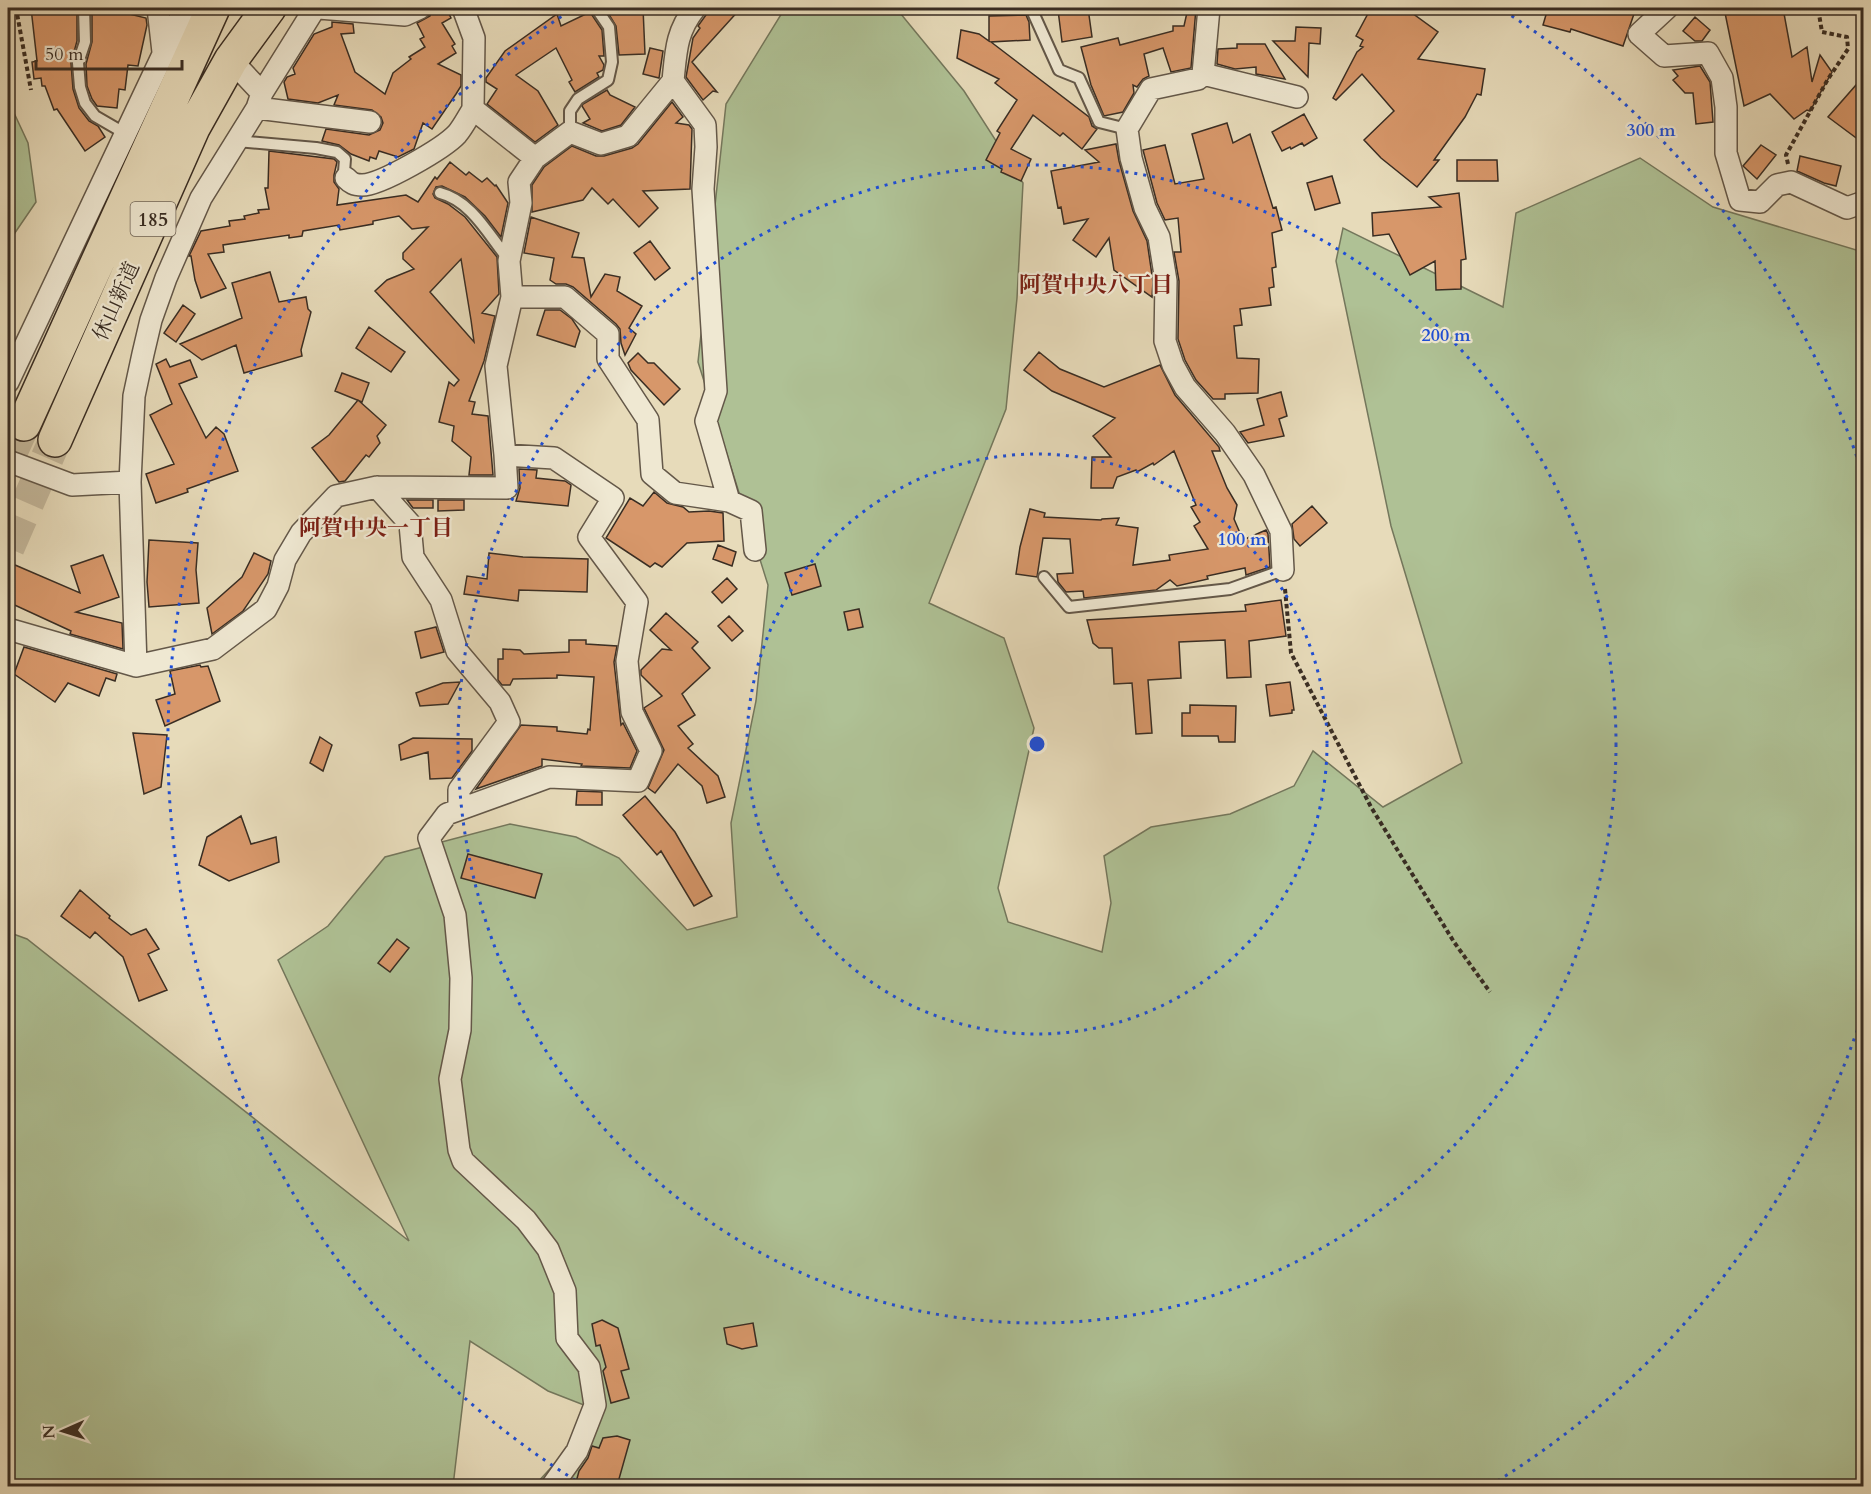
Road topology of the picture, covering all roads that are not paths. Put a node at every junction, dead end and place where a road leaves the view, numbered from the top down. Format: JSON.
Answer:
{"nodes":[{"id":1,"x":84,"y":8,"type":"edge"},
{"id":2,"x":185,"y":8,"type":"edge"},
{"id":3,"x":213,"y":8,"type":"edge"},
{"id":4,"x":269,"y":8,"type":"edge"},
{"id":5,"x":317,"y":8,"type":"edge"},
{"id":6,"x":420,"y":8,"type":"edge"},
{"id":7,"x":463,"y":8,"type":"edge"},
{"id":8,"x":596,"y":8,"type":"edge"},
{"id":9,"x":695,"y":8,"type":"edge"},
{"id":10,"x":1031,"y":8,"type":"edge"},
{"id":11,"x":1209,"y":8,"type":"edge"},
{"id":12,"x":1667,"y":8,"type":"edge"},
{"id":13,"x":159,"y":13,"type":"edge"},
{"id":14,"x":163,"y":52,"type":"junction"},
{"id":15,"x":231,"y":60,"type":"junction"},
{"id":16,"x":1203,"y":74,"type":"junction"},
{"id":17,"x":673,"y":81,"type":"junction"},
{"id":18,"x":1297,"y":97,"type":"dead end"},
{"id":19,"x":260,"y":101,"type":"junction"},
{"id":20,"x":472,"y":110,"type":"junction"},
{"id":21,"x":370,"y":122,"type":"dead end"},
{"id":22,"x":1127,"y":129,"type":"junction"},
{"id":23,"x":570,"y":132,"type":"junction"},
{"id":24,"x":126,"y":134,"type":"junction"},
{"id":25,"x":237,"y":141,"type":"junction"},
{"id":26,"x":535,"y":158,"type":"junction"},
{"id":27,"x":346,"y":178,"type":"joint"},
{"id":28,"x":440,"y":193,"type":"dead end"},
{"id":29,"x":1863,"y":202,"type":"edge"},
{"id":30,"x":509,"y":261,"type":"junction"},
{"id":31,"x":512,"y":297,"type":"junction"},
{"id":32,"x":8,"y":382,"type":"edge"},
{"id":33,"x":24,"y":424,"type":"tunnel mouth"},
{"id":34,"x":55,"y":440,"type":"tunnel mouth"},
{"id":35,"x":505,"y":455,"type":"junction"},
{"id":36,"x":8,"y":461,"type":"edge"},
{"id":37,"x":130,"y":482,"type":"junction"},
{"id":38,"x":377,"y":487,"type":"junction"},
{"id":39,"x":729,"y":501,"type":"junction"},
{"id":40,"x":755,"y":550,"type":"dead end"},
{"id":41,"x":1283,"y":570,"type":"joint"},
{"id":42,"x":1044,"y":578,"type":"dead end"},
{"id":43,"x":8,"y":629,"type":"edge"},
{"id":44,"x":136,"y":666,"type":"junction"},
{"id":45,"x":459,"y":809,"type":"junction"},
{"id":46,"x":552,"y":1486,"type":"edge"}],
"edges":[{"from":1,"to":24,"type":"lane"},
{"from":2,"to":14,"type":"street"},
{"from":3,"to":33,"type":"highway","name":"休山新道","number":"185"},
{"from":4,"to":15,"type":"highway","name":"休山新道","number":"185"},
{"from":5,"to":6,"type":"street"},
{"from":5,"to":19,"type":"street"},
{"from":7,"to":20,"type":"street"},
{"from":8,"to":23,"type":"lane"},
{"from":9,"to":17,"type":"street"},
{"from":10,"to":22,"type":"lane"},
{"from":11,"to":16,"type":"street"},
{"from":12,"to":29,"type":"street"},
{"from":13,"to":14,"type":"street"},
{"from":14,"to":24,"type":"street"},
{"from":15,"to":19,"type":"street"},
{"from":15,"to":34,"type":"highway","name":"休山新道","number":"185"},
{"from":16,"to":18,"type":"street"},
{"from":16,"to":22,"type":"street"},
{"from":17,"to":23,"type":"street"},
{"from":17,"to":39,"type":"street"},
{"from":19,"to":21,"type":"street"},
{"from":19,"to":25,"type":"street"},
{"from":20,"to":26,"type":"street"},
{"from":20,"to":27,"type":"street"},
{"from":22,"to":41,"type":"street"},
{"from":23,"to":26,"type":"street"},
{"from":24,"to":32,"type":"street"},
{"from":25,"to":27,"type":"lane"},
{"from":25,"to":37,"type":"street"},
{"from":26,"to":30,"type":"street"},
{"from":28,"to":30,"type":"lane"},
{"from":30,"to":31,"type":"street"},
{"from":31,"to":35,"type":"street"},
{"from":31,"to":39,"type":"street"},
{"from":35,"to":38,"type":"street"},
{"from":35,"to":45,"type":"street"},
{"from":36,"to":37,"type":"street"},
{"from":37,"to":44,"type":"street"},
{"from":38,"to":44,"type":"street"},
{"from":38,"to":45,"type":"street"},
{"from":39,"to":40,"type":"street"},
{"from":41,"to":42,"type":"lane"},
{"from":43,"to":44,"type":"street"},
{"from":45,"to":46,"type":"street"}]}
